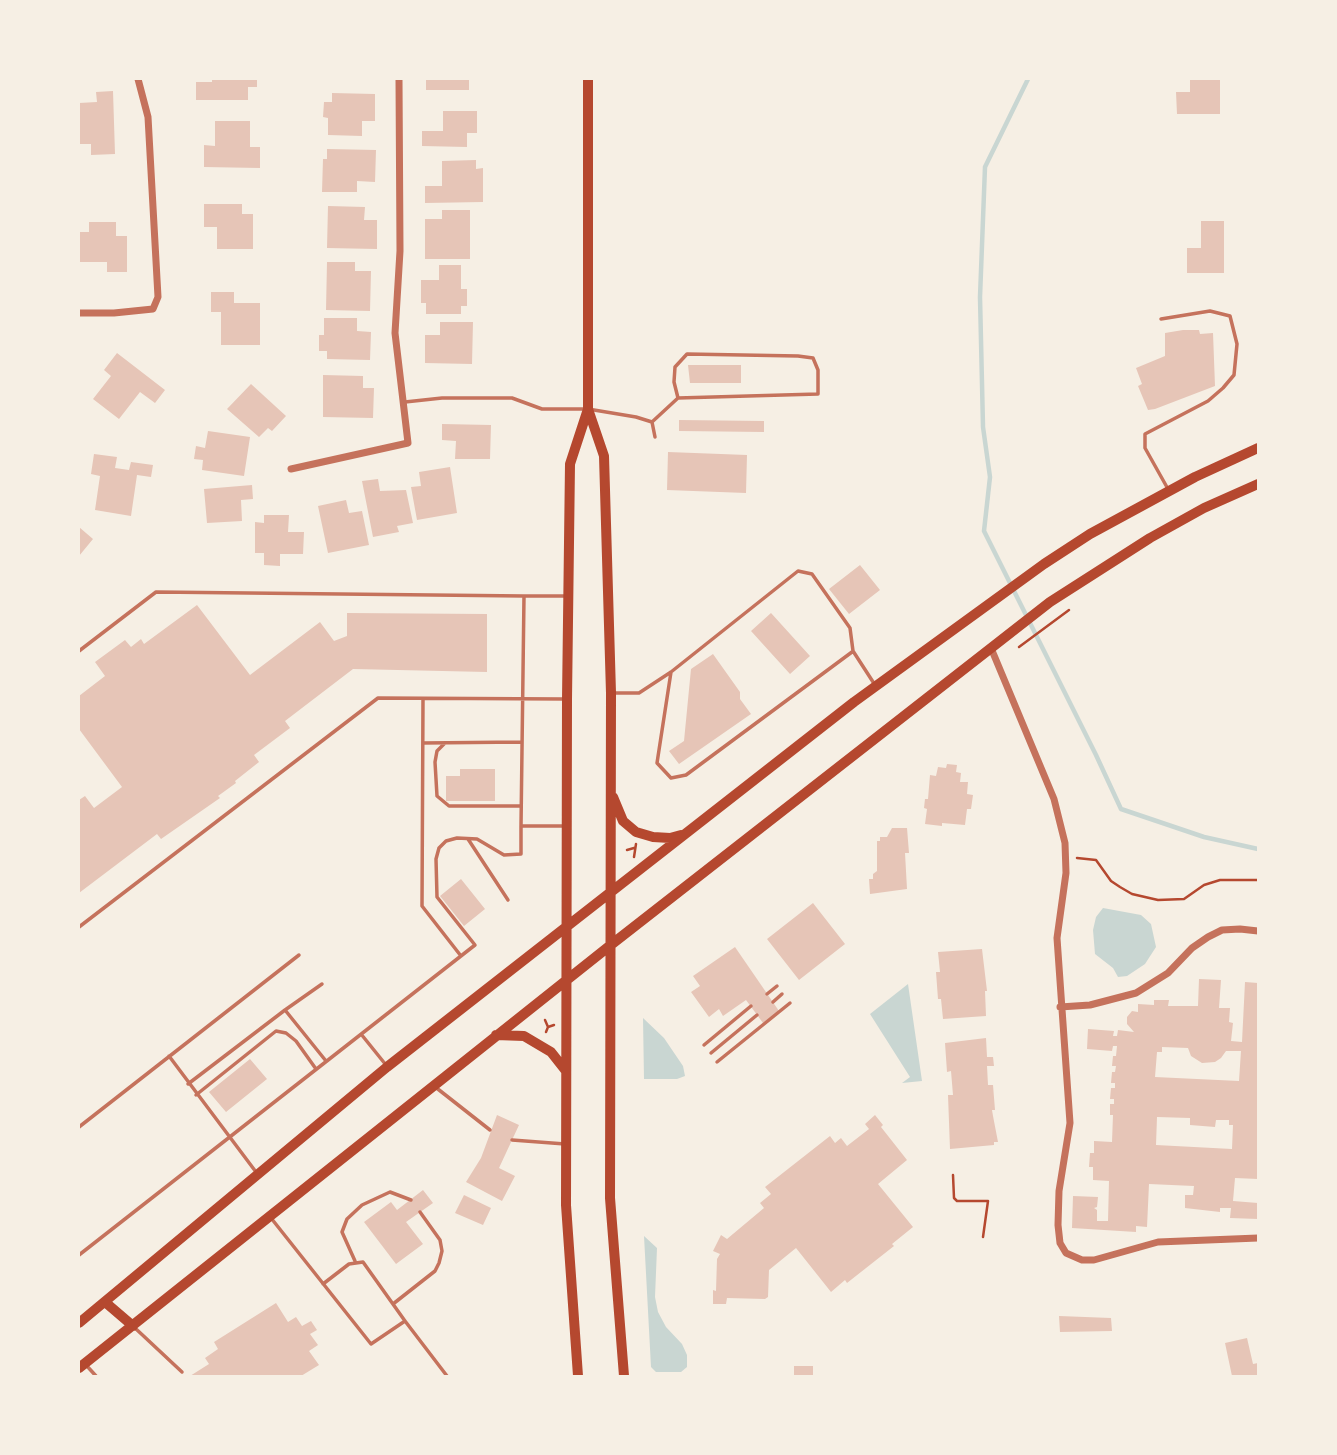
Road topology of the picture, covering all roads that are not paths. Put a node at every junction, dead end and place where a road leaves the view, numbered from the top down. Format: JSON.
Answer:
{"nodes":[{"id":1,"x":138,"y":79,"type":"edge"},
{"id":2,"x":399,"y":79,"type":"edge"},
{"id":3,"x":588,"y":79,"type":"edge"},
{"id":4,"x":79,"y":313,"type":"edge"},
{"id":5,"x":1161,"y":319,"type":"dead end"},
{"id":6,"x":678,"y":398,"type":"junction"},
{"id":7,"x":405,"y":402,"type":"junction"},
{"id":8,"x":588,"y":409,"type":"junction"},
{"id":9,"x":652,"y":422,"type":"junction"},
{"id":10,"x":655,"y":437,"type":"dead end"},
{"id":11,"x":1258,"y":448,"type":"edge"},
{"id":12,"x":291,"y":469,"type":"dead end"},
{"id":13,"x":1258,"y":484,"type":"edge"},
{"id":14,"x":1169,"y":491,"type":"junction"},
{"id":15,"x":524,"y":596,"type":"junction"},
{"id":16,"x":568,"y":596,"type":"junction"},
{"id":17,"x":991,"y":648,"type":"junction"},
{"id":18,"x":79,"y":651,"type":"edge"},
{"id":19,"x":853,"y":651,"type":"junction"},
{"id":20,"x":671,"y":672,"type":"junction"},
{"id":21,"x":876,"y":686,"type":"junction"},
{"id":22,"x":611,"y":693,"type":"junction"},
{"id":23,"x":566,"y":698,"type":"junction"},
{"id":24,"x":423,"y":699,"type":"junction"},
{"id":25,"x":523,"y":699,"type":"junction"},
{"id":26,"x":522,"y":742,"type":"junction"},
{"id":27,"x":423,"y":743,"type":"junction"},
{"id":28,"x":445,"y":743,"type":"junction"},
{"id":29,"x":610,"y":791,"type":"junction"},
{"id":30,"x":522,"y":806,"type":"junction"},
{"id":31,"x":521,"y":826,"type":"junction"},
{"id":32,"x":567,"y":826,"type":"junction"},
{"id":33,"x":687,"y":834,"type":"junction"},
{"id":34,"x":468,"y":839,"type":"junction"},
{"id":35,"x":612,"y":893,"type":"junction"},
{"id":36,"x":508,"y":900,"type":"dead end"},
{"id":37,"x":567,"y":926,"type":"junction"},
{"id":38,"x":79,"y":927,"type":"edge"},
{"id":39,"x":1258,"y":931,"type":"edge"},
{"id":40,"x":612,"y":944,"type":"junction"},
{"id":41,"x":299,"y":955,"type":"dead end"},
{"id":42,"x":461,"y":956,"type":"junction"},
{"id":43,"x":567,"y":981,"type":"junction"},
{"id":44,"x":322,"y":984,"type":"dead end"},
{"id":45,"x":776,"y":986,"type":"dead end"},
{"id":46,"x":767,"y":994,"type":"dead end"},
{"id":47,"x":782,"y":994,"type":"dead end"},
{"id":48,"x":773,"y":1002,"type":"dead end"},
{"id":49,"x":790,"y":1003,"type":"dead end"},
{"id":50,"x":751,"y":1006,"type":"dead end"},
{"id":51,"x":1060,"y":1007,"type":"junction"},
{"id":52,"x":285,"y":1010,"type":"junction"},
{"id":53,"x":757,"y":1015,"type":"dead end"},
{"id":54,"x":361,"y":1034,"type":"junction"},
{"id":55,"x":496,"y":1035,"type":"junction"},
{"id":56,"x":704,"y":1045,"type":"dead end"},
{"id":57,"x":711,"y":1053,"type":"dead end"},
{"id":58,"x":169,"y":1056,"type":"junction"},
{"id":59,"x":326,"y":1061,"type":"junction"},
{"id":60,"x":718,"y":1062,"type":"dead end"},
{"id":61,"x":387,"y":1067,"type":"junction"},
{"id":62,"x":316,"y":1069,"type":"junction"},
{"id":63,"x":566,"y":1071,"type":"junction"},
{"id":64,"x":188,"y":1083,"type":"junction"},
{"id":65,"x":433,"y":1086,"type":"junction"},
{"id":66,"x":196,"y":1095,"type":"junction"},
{"id":67,"x":79,"y":1127,"type":"edge"},
{"id":68,"x":490,"y":1130,"type":"dead end"},
{"id":69,"x":229,"y":1138,"type":"junction"},
{"id":70,"x":512,"y":1140,"type":"dead end"},
{"id":71,"x":567,"y":1144,"type":"junction"},
{"id":72,"x":257,"y":1174,"type":"junction"},
{"id":73,"x":411,"y":1200,"type":"dead end"},
{"id":74,"x":420,"y":1212,"type":"dead end"},
{"id":75,"x":270,"y":1217,"type":"junction"},
{"id":76,"x":1258,"y":1237,"type":"edge"},
{"id":77,"x":79,"y":1255,"type":"edge"},
{"id":78,"x":355,"y":1261,"type":"junction"},
{"id":79,"x":323,"y":1284,"type":"junction"},
{"id":80,"x":105,"y":1302,"type":"junction"},
{"id":81,"x":393,"y":1304,"type":"junction"},
{"id":82,"x":405,"y":1321,"type":"junction"},
{"id":83,"x":79,"y":1323,"type":"edge"},
{"id":84,"x":133,"y":1326,"type":"junction"},
{"id":85,"x":82,"y":1365,"type":"edge"},
{"id":86,"x":182,"y":1372,"type":"dead end"},
{"id":87,"x":96,"y":1376,"type":"edge"},
{"id":88,"x":447,"y":1376,"type":"edge"},
{"id":89,"x":578,"y":1376,"type":"edge"},
{"id":90,"x":624,"y":1376,"type":"edge"}],
"edges":[{"from":1,"to":4,"type":"street"},
{"from":2,"to":7,"type":"street"},
{"from":3,"to":8,"type":"main road"},
{"from":5,"to":14,"type":"lane"},
{"from":6,"to":6,"type":"lane"},
{"from":6,"to":9,"type":"lane"},
{"from":7,"to":8,"type":"lane"},
{"from":7,"to":12,"type":"street"},
{"from":8,"to":9,"type":"lane"},
{"from":8,"to":16,"type":"main road"},
{"from":8,"to":22,"type":"main road"},
{"from":9,"to":10,"type":"lane"},
{"from":11,"to":14,"type":"main road"},
{"from":13,"to":17,"type":"main road"},
{"from":14,"to":21,"type":"main road"},
{"from":15,"to":16,"type":"lane"},
{"from":15,"to":18,"type":"lane"},
{"from":15,"to":25,"type":"lane"},
{"from":16,"to":23,"type":"main road"},
{"from":17,"to":40,"type":"main road"},
{"from":17,"to":51,"type":"street"},
{"from":19,"to":20,"type":"lane"},
{"from":19,"to":20,"type":"lane"},
{"from":19,"to":21,"type":"lane"},
{"from":20,"to":22,"type":"lane"},
{"from":21,"to":33,"type":"main road"},
{"from":22,"to":29,"type":"main road"},
{"from":23,"to":25,"type":"lane"},
{"from":23,"to":32,"type":"main road"},
{"from":24,"to":25,"type":"lane"},
{"from":24,"to":27,"type":"lane"},
{"from":24,"to":38,"type":"lane"},
{"from":25,"to":26,"type":"lane"},
{"from":26,"to":28,"type":"lane"},
{"from":26,"to":30,"type":"lane"},
{"from":27,"to":28,"type":"lane"},
{"from":27,"to":42,"type":"lane"},
{"from":28,"to":30,"type":"lane"},
{"from":29,"to":33,"type":"main road"},
{"from":29,"to":35,"type":"main road"},
{"from":30,"to":31,"type":"lane"},
{"from":31,"to":32,"type":"lane"},
{"from":31,"to":34,"type":"lane"},
{"from":32,"to":37,"type":"main road"},
{"from":33,"to":35,"type":"main road"},
{"from":34,"to":36,"type":"lane"},
{"from":34,"to":42,"type":"lane"},
{"from":35,"to":37,"type":"main road"},
{"from":35,"to":40,"type":"main road"},
{"from":37,"to":43,"type":"main road"},
{"from":37,"to":61,"type":"main road"},
{"from":39,"to":51,"type":"street"},
{"from":40,"to":43,"type":"main road"},
{"from":40,"to":90,"type":"main road"},
{"from":41,"to":58,"type":"lane"},
{"from":42,"to":54,"type":"lane"},
{"from":43,"to":55,"type":"main road"},
{"from":43,"to":63,"type":"main road"},
{"from":44,"to":52,"type":"lane"},
{"from":45,"to":46,"type":"lane"},
{"from":47,"to":48,"type":"lane"},
{"from":49,"to":60,"type":"lane"},
{"from":50,"to":56,"type":"lane"},
{"from":51,"to":76,"type":"street"},
{"from":52,"to":59,"type":"lane"},
{"from":52,"to":64,"type":"lane"},
{"from":53,"to":57,"type":"lane"},
{"from":54,"to":59,"type":"lane"},
{"from":54,"to":61,"type":"lane"},
{"from":55,"to":63,"type":"main road"},
{"from":55,"to":65,"type":"main road"},
{"from":58,"to":64,"type":"lane"},
{"from":58,"to":67,"type":"lane"},
{"from":59,"to":62,"type":"lane"},
{"from":61,"to":72,"type":"main road"},
{"from":62,"to":66,"type":"lane"},
{"from":62,"to":69,"type":"lane"},
{"from":63,"to":71,"type":"main road"},
{"from":64,"to":66,"type":"lane"},
{"from":65,"to":68,"type":"lane"},
{"from":65,"to":75,"type":"main road"},
{"from":66,"to":69,"type":"lane"},
{"from":69,"to":72,"type":"lane"},
{"from":69,"to":77,"type":"lane"},
{"from":70,"to":71,"type":"lane"},
{"from":71,"to":89,"type":"main road"},
{"from":72,"to":80,"type":"main road"},
{"from":73,"to":78,"type":"lane"},
{"from":74,"to":81,"type":"lane"},
{"from":75,"to":79,"type":"lane"},
{"from":75,"to":84,"type":"main road"},
{"from":78,"to":79,"type":"lane"},
{"from":78,"to":81,"type":"lane"},
{"from":79,"to":82,"type":"lane"},
{"from":80,"to":83,"type":"main road"},
{"from":80,"to":84,"type":"main road"},
{"from":81,"to":82,"type":"lane"},
{"from":82,"to":88,"type":"lane"},
{"from":84,"to":85,"type":"main road"},
{"from":84,"to":86,"type":"lane"},
{"from":85,"to":87,"type":"lane"}]}
